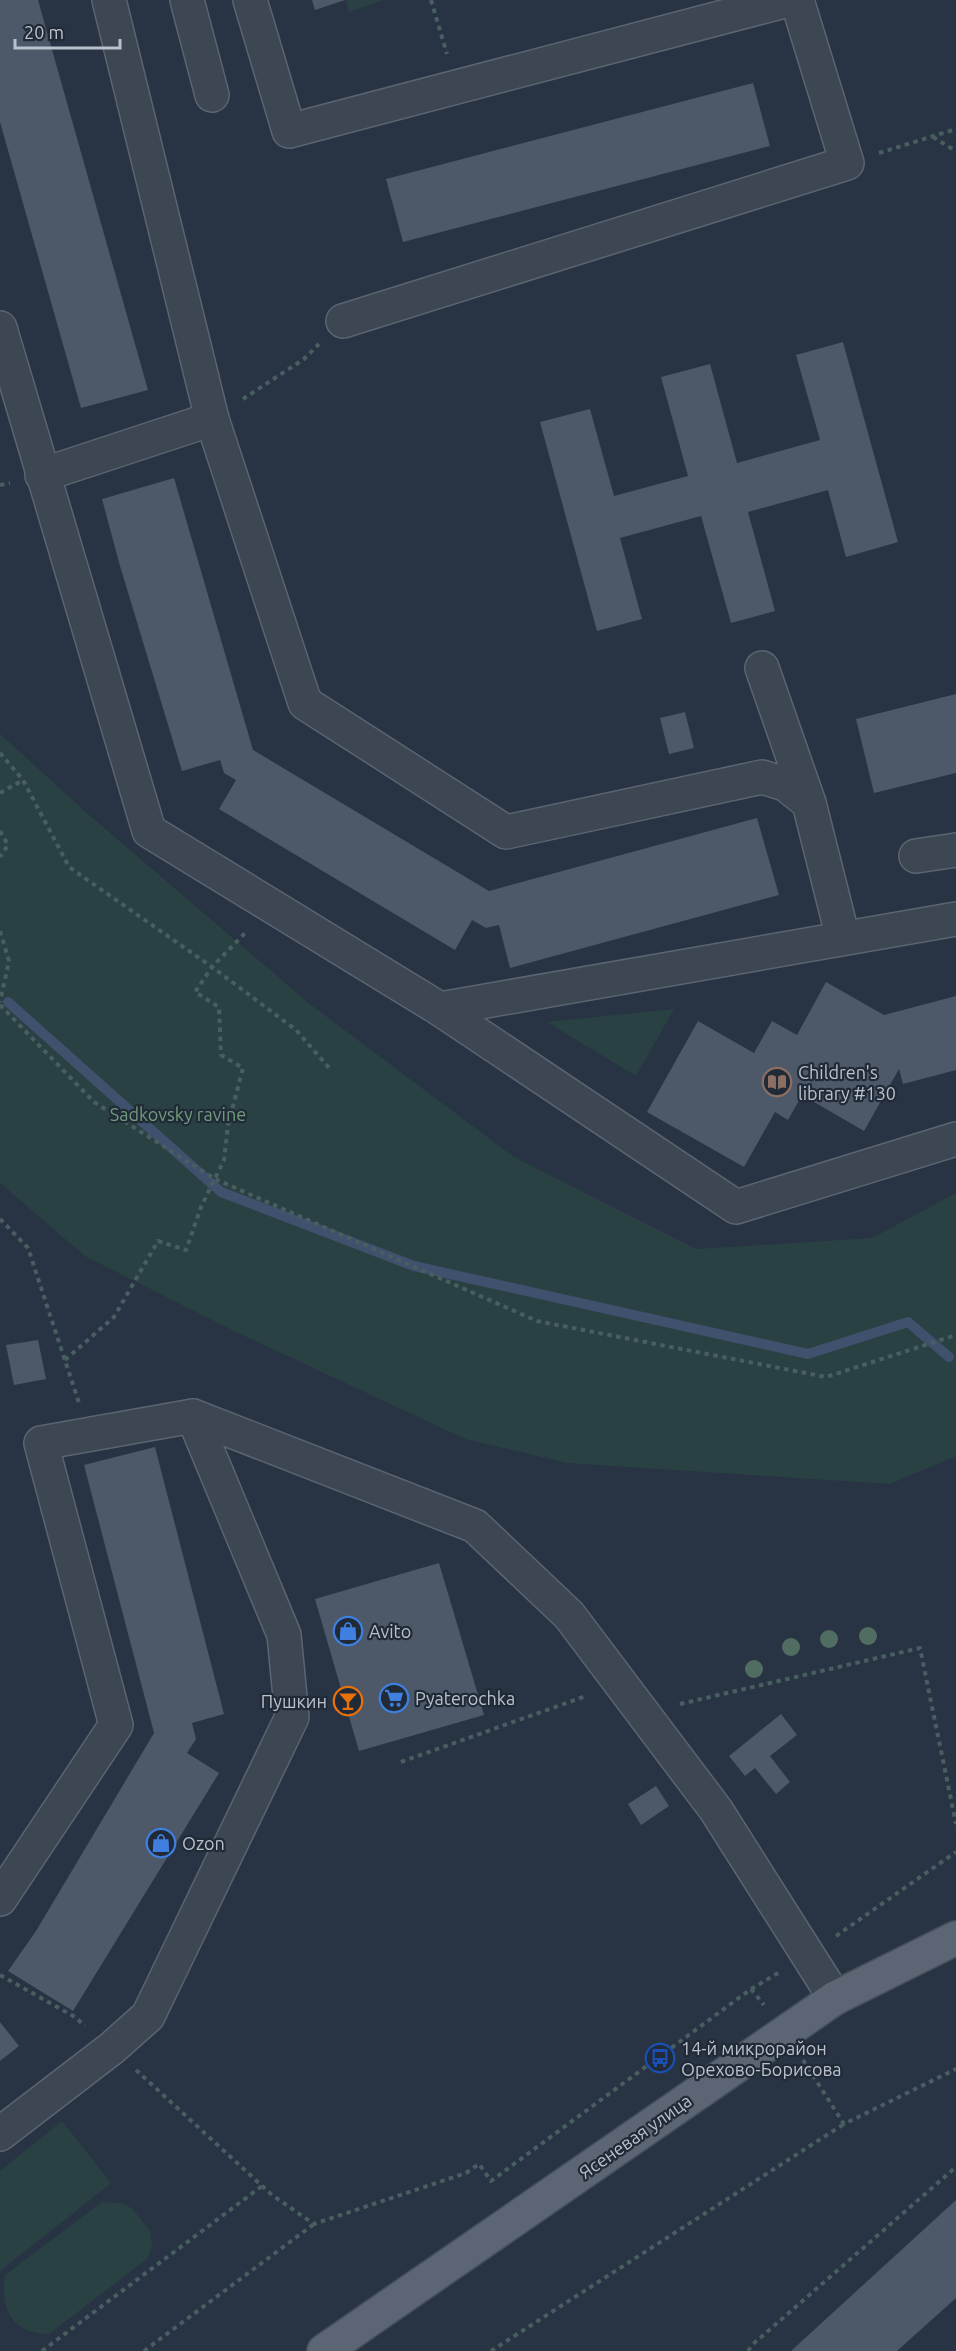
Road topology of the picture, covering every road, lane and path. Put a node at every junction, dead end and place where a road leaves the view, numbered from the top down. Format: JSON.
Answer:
{"nodes":[{"id":1,"x":109,"y":0,"type":"edge"},
{"id":2,"x":187,"y":0,"type":"edge"},
{"id":3,"x":250,"y":0,"type":"edge"},
{"id":4,"x":431,"y":0,"type":"edge"},
{"id":5,"x":788,"y":0,"type":"edge"},
{"id":6,"x":797,"y":0,"type":"edge"},
{"id":7,"x":456,"y":86,"type":"junction"},
{"id":8,"x":213,"y":95,"type":"dead end"},
{"id":9,"x":956,"y":129,"type":"edge"},
{"id":10,"x":933,"y":137,"type":"junction"},
{"id":11,"x":956,"y":151,"type":"edge"},
{"id":12,"x":847,"y":163,"type":"junction"},
{"id":13,"x":343,"y":321,"type":"dead end"},
{"id":14,"x":0,"y":327,"type":"edge"},
{"id":15,"x":304,"y":359,"type":"dead end"},
{"id":16,"x":212,"y":419,"type":"junction"},
{"id":17,"x":42,"y":475,"type":"junction"},
{"id":18,"x":762,"y":668,"type":"dead end"},
{"id":19,"x":0,"y":753,"type":"edge"},
{"id":20,"x":23,"y":780,"type":"junction"},
{"id":21,"x":0,"y":793,"type":"edge"},
{"id":22,"x":809,"y":803,"type":"junction"},
{"id":23,"x":0,"y":831,"type":"edge"},
{"id":24,"x":956,"y":850,"type":"edge"},
{"id":25,"x":916,"y":856,"type":"dead end"},
{"id":26,"x":0,"y":857,"type":"edge"},
{"id":27,"x":272,"y":906,"type":"junction"},
{"id":28,"x":956,"y":919,"type":"edge"},
{"id":29,"x":0,"y":931,"type":"edge"},
{"id":30,"x":843,"y":938,"type":"junction"},
{"id":31,"x":212,"y":967,"type":"junction"},
{"id":32,"x":0,"y":1004,"type":"edge"},
{"id":33,"x":440,"y":1009,"type":"junction"},
{"id":34,"x":330,"y":1070,"type":"dead end"},
{"id":35,"x":956,"y":1139,"type":"edge"},
{"id":36,"x":215,"y":1179,"type":"junction"},
{"id":37,"x":0,"y":1219,"type":"edge"},
{"id":38,"x":956,"y":1335,"type":"edge"},
{"id":39,"x":65,"y":1360,"type":"junction"},
{"id":40,"x":193,"y":1416,"type":"junction"},
{"id":41,"x":89,"y":1434,"type":"junction"},
{"id":42,"x":620,"y":1684,"type":"junction"},
{"id":43,"x":642,"y":1713,"type":"junction"},
{"id":44,"x":400,"y":1762,"type":"dead end"},
{"id":45,"x":956,"y":1824,"type":"edge"},
{"id":46,"x":956,"y":1852,"type":"edge"},
{"id":47,"x":0,"y":1899,"type":"edge"},
{"id":48,"x":956,"y":1938,"type":"edge"},
{"id":49,"x":808,"y":1955,"type":"junction"},
{"id":50,"x":0,"y":1975,"type":"edge"},
{"id":51,"x":751,"y":1989,"type":"junction"},
{"id":52,"x":835,"y":1998,"type":"junction"},
{"id":53,"x":75,"y":2018,"type":"dead end"},
{"id":54,"x":786,"y":2032,"type":"junction"},
{"id":55,"x":112,"y":2048,"type":"junction"},
{"id":56,"x":956,"y":2069,"type":"edge"},
{"id":57,"x":844,"y":2124,"type":"junction"},
{"id":58,"x":0,"y":2134,"type":"edge"},
{"id":59,"x":956,"y":2167,"type":"edge"},
{"id":60,"x":262,"y":2186,"type":"junction"},
{"id":61,"x":314,"y":2224,"type":"junction"},
{"id":62,"x":42,"y":2351,"type":"edge"},
{"id":63,"x":144,"y":2351,"type":"edge"},
{"id":64,"x":324,"y":2351,"type":"edge"},
{"id":65,"x":491,"y":2351,"type":"edge"},
{"id":66,"x":748,"y":2351,"type":"edge"}],
"edges":[{"from":1,"to":16,"type":"lane"},
{"from":2,"to":8,"type":"lane"},
{"from":3,"to":7,"type":"lane"},
{"from":4,"to":7,"type":"path"},
{"from":5,"to":7,"type":"lane"},
{"from":6,"to":12,"type":"lane"},
{"from":9,"to":10,"type":"path"},
{"from":10,"to":11,"type":"path"},
{"from":10,"to":12,"type":"path"},
{"from":12,"to":13,"type":"lane"},
{"from":14,"to":17,"type":"lane"},
{"from":15,"to":16,"type":"path"},
{"from":16,"to":17,"type":"lane"},
{"from":16,"to":22,"type":"lane"},
{"from":17,"to":27,"type":"lane"},
{"from":18,"to":22,"type":"lane"},
{"from":19,"to":20,"type":"path"},
{"from":20,"to":21,"type":"path"},
{"from":20,"to":31,"type":"path"},
{"from":22,"to":30,"type":"lane"},
{"from":23,"to":26,"type":"path"},
{"from":24,"to":25,"type":"lane"},
{"from":27,"to":31,"type":"path"},
{"from":27,"to":33,"type":"lane"},
{"from":28,"to":30,"type":"lane"},
{"from":29,"to":32,"type":"path"},
{"from":30,"to":33,"type":"lane"},
{"from":31,"to":34,"type":"path"},
{"from":31,"to":36,"type":"path"},
{"from":32,"to":36,"type":"path"},
{"from":33,"to":35,"type":"lane"},
{"from":36,"to":38,"type":"path"},
{"from":36,"to":39,"type":"path"},
{"from":37,"to":39,"type":"path"},
{"from":39,"to":41,"type":"path"},
{"from":40,"to":41,"type":"lane"},
{"from":40,"to":42,"type":"lane"},
{"from":40,"to":55,"type":"lane"},
{"from":41,"to":47,"type":"lane"},
{"from":42,"to":43,"type":"lane"},
{"from":42,"to":44,"type":"path"},
{"from":43,"to":45,"type":"path"},
{"from":43,"to":49,"type":"lane"},
{"from":46,"to":49,"type":"path"},
{"from":48,"to":52,"type":"main road","name":"Ясеневая улица"},
{"from":49,"to":51,"type":"path"},
{"from":49,"to":52,"type":"lane"},
{"from":50,"to":53,"type":"path"},
{"from":51,"to":54,"type":"path"},
{"from":51,"to":61,"type":"path"},
{"from":52,"to":54,"type":"main road","name":"Ясеневая улица"},
{"from":54,"to":57,"type":"path"},
{"from":54,"to":64,"type":"main road","name":"Ясеневая улица"},
{"from":55,"to":58,"type":"lane"},
{"from":55,"to":60,"type":"path"},
{"from":56,"to":57,"type":"path"},
{"from":57,"to":65,"type":"path"},
{"from":59,"to":66,"type":"path"},
{"from":60,"to":61,"type":"path"},
{"from":60,"to":62,"type":"path"},
{"from":61,"to":63,"type":"path"}]}
